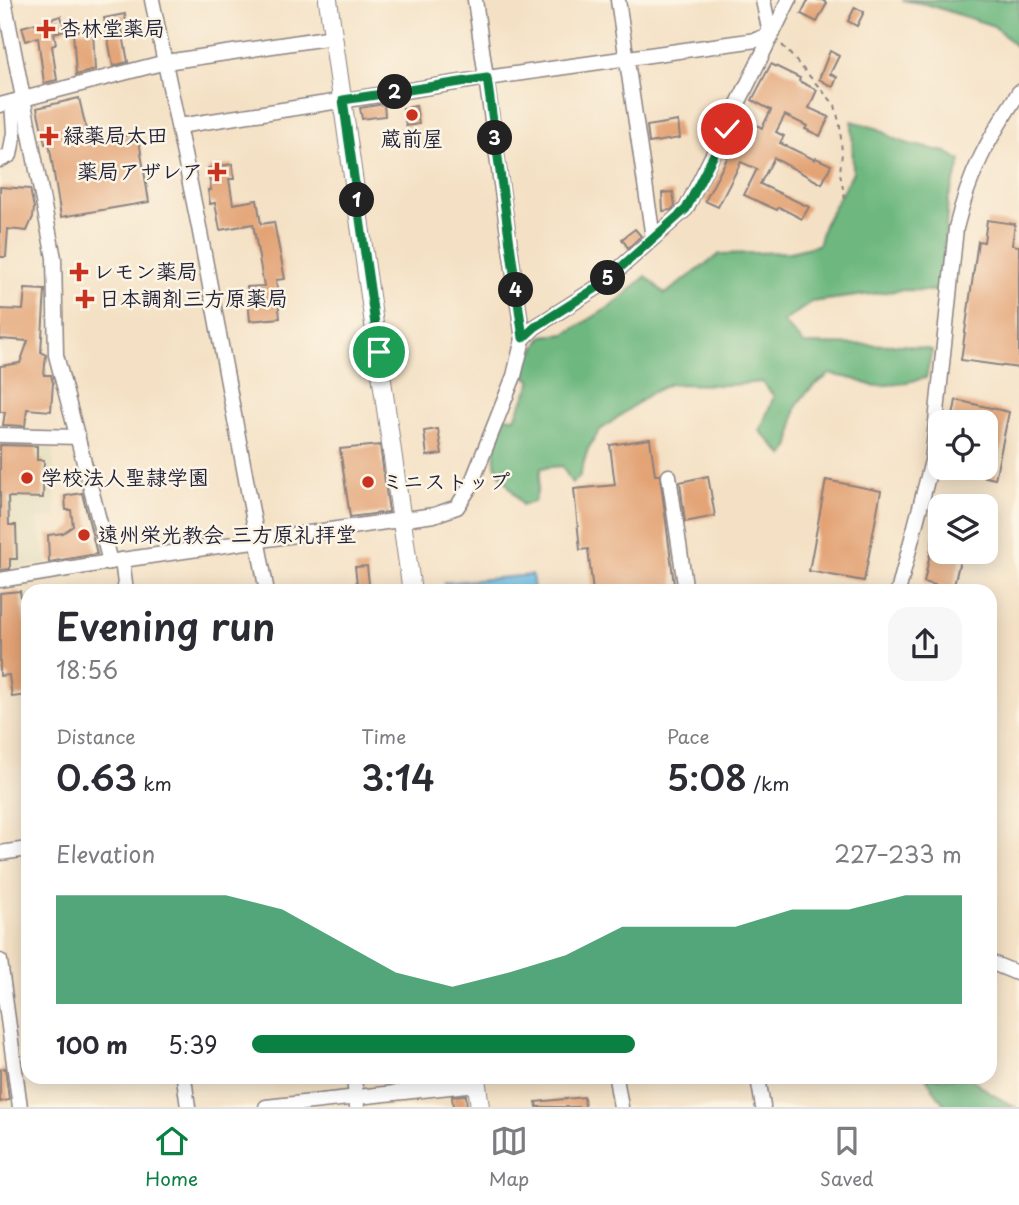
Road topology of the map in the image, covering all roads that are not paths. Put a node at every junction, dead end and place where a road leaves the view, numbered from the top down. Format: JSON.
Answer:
{"nodes":[{"id":1,"x":4,"y":0,"type":"edge"},
{"id":2,"x":152,"y":0,"type":"edge"},
{"id":3,"x":328,"y":0,"type":"edge"},
{"id":4,"x":475,"y":0,"type":"edge"},
{"id":5,"x":618,"y":0,"type":"edge"},
{"id":6,"x":763,"y":0,"type":"edge"},
{"id":7,"x":789,"y":0,"type":"edge"},
{"id":8,"x":333,"y":37,"type":"junction"},
{"id":9,"x":771,"y":38,"type":"junction"},
{"id":10,"x":627,"y":58,"type":"junction"},
{"id":11,"x":166,"y":62,"type":"junction"},
{"id":12,"x":487,"y":78,"type":"junction"},
{"id":13,"x":1019,"y":92,"type":"edge"},
{"id":14,"x":343,"y":100,"type":"junction"},
{"id":15,"x":12,"y":102,"type":"edge"},
{"id":16,"x":178,"y":126,"type":"junction"},
{"id":17,"x":0,"y":160,"type":"edge"},
{"id":18,"x":653,"y":238,"type":"junction"},
{"id":19,"x":523,"y":338,"type":"junction"},
{"id":20,"x":0,"y":435,"type":"edge"},
{"id":21,"x":78,"y":437,"type":"junction"},
{"id":22,"x":669,"y":475,"type":"dead end"},
{"id":23,"x":403,"y":520,"type":"junction"},
{"id":24,"x":258,"y":540,"type":"junction"},
{"id":25,"x":116,"y":561,"type":"junction"},
{"id":26,"x":0,"y":580,"type":"edge"},
{"id":27,"x":123,"y":584,"type":"edge"},
{"id":28,"x":266,"y":584,"type":"edge"},
{"id":29,"x":411,"y":584,"type":"edge"},
{"id":30,"x":685,"y":584,"type":"edge"},
{"id":31,"x":900,"y":584,"type":"edge"},
{"id":32,"x":21,"y":850,"type":"edge"},
{"id":33,"x":0,"y":853,"type":"edge"},
{"id":34,"x":0,"y":961,"type":"edge"},
{"id":35,"x":997,"y":965,"type":"edge"},
{"id":36,"x":1019,"y":974,"type":"edge"},
{"id":37,"x":185,"y":1084,"type":"edge"},
{"id":38,"x":354,"y":1084,"type":"edge"},
{"id":39,"x":460,"y":1084,"type":"edge"},
{"id":40,"x":477,"y":1084,"type":"edge"},
{"id":41,"x":617,"y":1084,"type":"edge"},
{"id":42,"x":759,"y":1084,"type":"edge"},
{"id":43,"x":356,"y":1102,"type":"edge"},
{"id":44,"x":20,"y":1107,"type":"edge"},
{"id":45,"x":188,"y":1107,"type":"edge"},
{"id":46,"x":266,"y":1107,"type":"edge"},
{"id":47,"x":480,"y":1107,"type":"edge"},
{"id":48,"x":621,"y":1107,"type":"edge"},
{"id":49,"x":763,"y":1107,"type":"edge"}],
"edges":[{"from":1,"to":15,"type":"street"},
{"from":2,"to":11,"type":"street"},
{"from":3,"to":8,"type":"main road"},
{"from":4,"to":12,"type":"street"},
{"from":5,"to":10,"type":"street"},
{"from":6,"to":9,"type":"street"},
{"from":7,"to":9,"type":"street"},
{"from":8,"to":11,"type":"street"},
{"from":8,"to":14,"type":"main road"},
{"from":9,"to":10,"type":"street"},
{"from":9,"to":18,"type":"street"},
{"from":10,"to":12,"type":"street"},
{"from":10,"to":18,"type":"street"},
{"from":11,"to":15,"type":"street"},
{"from":11,"to":16,"type":"street"},
{"from":12,"to":14,"type":"street"},
{"from":12,"to":19,"type":"street"},
{"from":13,"to":31,"type":"street"},
{"from":14,"to":16,"type":"street"},
{"from":14,"to":23,"type":"main road"},
{"from":15,"to":17,"type":"street"},
{"from":15,"to":21,"type":"street"},
{"from":16,"to":24,"type":"street"},
{"from":18,"to":19,"type":"street"},
{"from":19,"to":23,"type":"street"},
{"from":20,"to":21,"type":"street"},
{"from":21,"to":25,"type":"street"},
{"from":22,"to":30,"type":"street"},
{"from":23,"to":24,"type":"street"},
{"from":23,"to":29,"type":"main road"},
{"from":24,"to":25,"type":"street"},
{"from":24,"to":28,"type":"street"},
{"from":25,"to":26,"type":"street"},
{"from":25,"to":27,"type":"street"},
{"from":32,"to":33,"type":"street"},
{"from":34,"to":44,"type":"street"},
{"from":35,"to":36,"type":"street"},
{"from":37,"to":45,"type":"street"},
{"from":38,"to":43,"type":"street"},
{"from":39,"to":43,"type":"street"},
{"from":40,"to":47,"type":"main road"},
{"from":41,"to":48,"type":"street"},
{"from":42,"to":49,"type":"street"},
{"from":43,"to":46,"type":"street"}]}
